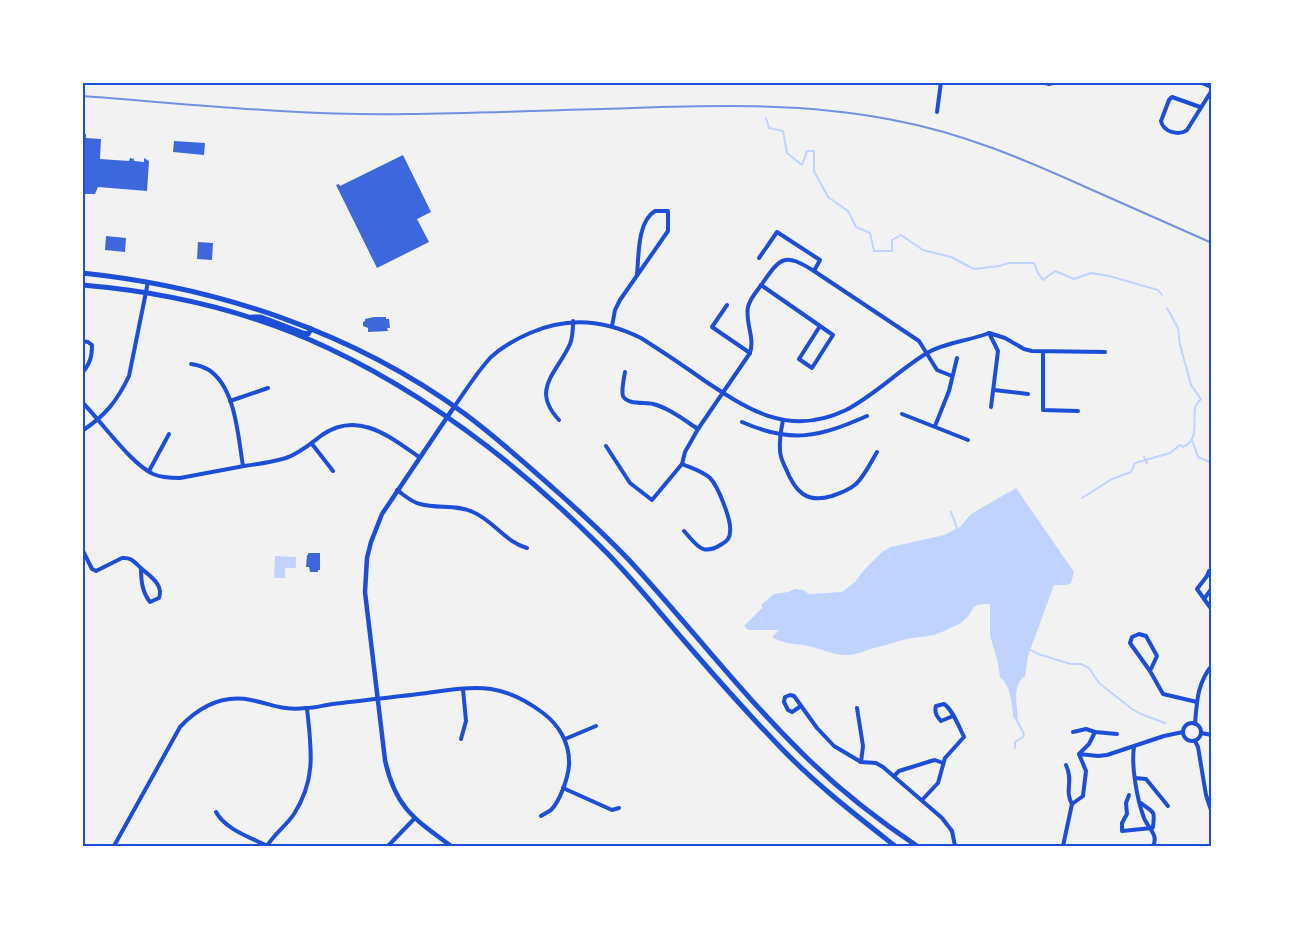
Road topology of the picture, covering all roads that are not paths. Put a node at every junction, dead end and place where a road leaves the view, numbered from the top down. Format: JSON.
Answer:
{"nodes":[{"id":1,"x":941,"y":82,"type":"edge"},
{"id":2,"x":1042,"y":82,"type":"edge"},
{"id":3,"x":1056,"y":82,"type":"edge"},
{"id":4,"x":1200,"y":82,"type":"edge"},
{"id":5,"x":1212,"y":89,"type":"edge"},
{"id":6,"x":1200,"y":107,"type":"junction"},
{"id":7,"x":937,"y":112,"type":"dead end"},
{"id":8,"x":759,"y":258,"type":"dead end"},
{"id":9,"x":814,"y":270,"type":"junction"},
{"id":10,"x":82,"y":273,"type":"edge"},
{"id":11,"x":637,"y":274,"type":"junction"},
{"id":12,"x":148,"y":282,"type":"junction"},
{"id":13,"x":82,"y":284,"type":"edge"},
{"id":14,"x":761,"y":285,"type":"junction"},
{"id":15,"x":145,"y":292,"type":"junction"},
{"id":16,"x":727,"y":305,"type":"dead end"},
{"id":17,"x":249,"y":318,"type":"junction"},
{"id":18,"x":573,"y":321,"type":"junction"},
{"id":19,"x":612,"y":326,"type":"junction"},
{"id":20,"x":820,"y":326,"type":"junction"},
{"id":21,"x":311,"y":330,"type":"junction"},
{"id":22,"x":989,"y":333,"type":"junction"},
{"id":23,"x":82,"y":341,"type":"edge"},
{"id":24,"x":1043,"y":352,"type":"junction"},
{"id":25,"x":1105,"y":352,"type":"dead end"},
{"id":26,"x":750,"y":353,"type":"junction"},
{"id":27,"x":928,"y":353,"type":"junction"},
{"id":28,"x":957,"y":358,"type":"dead end"},
{"id":29,"x":191,"y":364,"type":"dead end"},
{"id":30,"x":625,"y":372,"type":"dead end"},
{"id":31,"x":82,"y":373,"type":"edge"},
{"id":32,"x":952,"y":376,"type":"junction"},
{"id":33,"x":268,"y":388,"type":"dead end"},
{"id":34,"x":994,"y":390,"type":"junction"},
{"id":35,"x":724,"y":394,"type":"junction"},
{"id":36,"x":1028,"y":394,"type":"dead end"},
{"id":37,"x":230,"y":401,"type":"junction"},
{"id":38,"x":82,"y":402,"type":"edge"},
{"id":39,"x":454,"y":407,"type":"junction"},
{"id":40,"x":991,"y":407,"type":"dead end"},
{"id":41,"x":1078,"y":410,"type":"dead end"},
{"id":42,"x":902,"y":414,"type":"dead end"},
{"id":43,"x":867,"y":416,"type":"dead end"},
{"id":44,"x":448,"y":417,"type":"junction"},
{"id":45,"x":99,"y":420,"type":"junction"},
{"id":46,"x":559,"y":420,"type":"dead end"},
{"id":47,"x":783,"y":420,"type":"junction"},
{"id":48,"x":742,"y":422,"type":"dead end"},
{"id":49,"x":935,"y":426,"type":"junction"},
{"id":50,"x":698,"y":429,"type":"junction"},
{"id":51,"x":82,"y":431,"type":"edge"},
{"id":52,"x":169,"y":434,"type":"dead end"},
{"id":53,"x":781,"y":434,"type":"junction"},
{"id":54,"x":968,"y":440,"type":"dead end"},
{"id":55,"x":312,"y":444,"type":"junction"},
{"id":56,"x":606,"y":446,"type":"dead end"},
{"id":57,"x":877,"y":452,"type":"dead end"},
{"id":58,"x":420,"y":457,"type":"junction"},
{"id":59,"x":682,"y":464,"type":"junction"},
{"id":60,"x":243,"y":466,"type":"junction"},
{"id":61,"x":148,"y":471,"type":"junction"},
{"id":62,"x":333,"y":471,"type":"dead end"},
{"id":63,"x":397,"y":490,"type":"junction"},
{"id":64,"x":684,"y":531,"type":"dead end"},
{"id":65,"x":82,"y":548,"type":"edge"},
{"id":66,"x":527,"y":548,"type":"dead end"},
{"id":67,"x":141,"y":568,"type":"junction"},
{"id":68,"x":1212,"y":570,"type":"edge"},
{"id":69,"x":1212,"y":588,"type":"edge"},
{"id":70,"x":1204,"y":599,"type":"junction"},
{"id":71,"x":1212,"y":610,"type":"edge"},
{"id":72,"x":1211,"y":665,"type":"edge"},
{"id":73,"x":1150,"y":671,"type":"junction"},
{"id":74,"x":463,"y":689,"type":"junction"},
{"id":75,"x":378,"y":699,"type":"junction"},
{"id":76,"x":1197,"y":702,"type":"junction"},
{"id":77,"x":802,"y":706,"type":"junction"},
{"id":78,"x":307,"y":708,"type":"junction"},
{"id":79,"x":857,"y":708,"type":"dead end"},
{"id":80,"x":953,"y":716,"type":"junction"},
{"id":81,"x":1195,"y":724,"type":"junction"},
{"id":82,"x":596,"y":726,"type":"dead end"},
{"id":83,"x":1073,"y":732,"type":"dead end"},
{"id":84,"x":1094,"y":732,"type":"junction"},
{"id":85,"x":1183,"y":732,"type":"junction"},
{"id":86,"x":1201,"y":733,"type":"junction"},
{"id":87,"x":1117,"y":734,"type":"dead end"},
{"id":88,"x":1212,"y":735,"type":"edge"},
{"id":89,"x":461,"y":739,"type":"dead end"},
{"id":90,"x":565,"y":739,"type":"junction"},
{"id":91,"x":1195,"y":741,"type":"junction"},
{"id":92,"x":1134,"y":747,"type":"junction"},
{"id":93,"x":1079,"y":754,"type":"junction"},
{"id":94,"x":861,"y":762,"type":"junction"},
{"id":95,"x":943,"y":763,"type":"junction"},
{"id":96,"x":1066,"y":765,"type":"dead end"},
{"id":97,"x":894,"y":776,"type":"junction"},
{"id":98,"x":1135,"y":778,"type":"junction"},
{"id":99,"x":563,"y":788,"type":"junction"},
{"id":100,"x":1128,"y":796,"type":"dead end"},
{"id":101,"x":922,"y":800,"type":"junction"},
{"id":102,"x":1141,"y":803,"type":"junction"},
{"id":103,"x":1072,"y":804,"type":"junction"},
{"id":104,"x":1168,"y":806,"type":"dead end"},
{"id":105,"x":619,"y":808,"type":"dead end"},
{"id":106,"x":216,"y":812,"type":"dead end"},
{"id":107,"x":1212,"y":813,"type":"edge"},
{"id":108,"x":541,"y":816,"type":"dead end"},
{"id":109,"x":414,"y":819,"type":"junction"},
{"id":110,"x":1152,"y":828,"type":"junction"},
{"id":111,"x":114,"y":846,"type":"edge"},
{"id":112,"x":267,"y":846,"type":"edge"},
{"id":113,"x":388,"y":846,"type":"edge"},
{"id":114,"x":451,"y":846,"type":"edge"},
{"id":115,"x":895,"y":846,"type":"edge"},
{"id":116,"x":917,"y":846,"type":"edge"},
{"id":117,"x":955,"y":846,"type":"edge"},
{"id":118,"x":1063,"y":846,"type":"edge"},
{"id":119,"x":1153,"y":846,"type":"edge"}],
"edges":[{"from":1,"to":7,"type":"street"},
{"from":2,"to":3,"type":"street"},
{"from":4,"to":5,"type":"street"},
{"from":5,"to":6,"type":"street"},
{"from":6,"to":6,"type":"street"},
{"from":8,"to":9,"type":"street"},
{"from":9,"to":14,"type":"street"},
{"from":9,"to":27,"type":"street"},
{"from":10,"to":12,"type":"main road"},
{"from":11,"to":11,"type":"street"},
{"from":11,"to":19,"type":"street"},
{"from":12,"to":15,"type":"street"},
{"from":12,"to":21,"type":"main road"},
{"from":13,"to":15,"type":"main road"},
{"from":14,"to":20,"type":"street"},
{"from":14,"to":26,"type":"street"},
{"from":15,"to":17,"type":"main road"},
{"from":15,"to":45,"type":"street"},
{"from":16,"to":26,"type":"street"},
{"from":17,"to":21,"type":"main road"},
{"from":17,"to":44,"type":"main road"},
{"from":18,"to":19,"type":"street"},
{"from":18,"to":39,"type":"street"},
{"from":18,"to":46,"type":"street"},
{"from":19,"to":35,"type":"street"},
{"from":20,"to":20,"type":"street"},
{"from":21,"to":39,"type":"main road"},
{"from":22,"to":24,"type":"street"},
{"from":22,"to":27,"type":"street"},
{"from":22,"to":34,"type":"street"},
{"from":23,"to":31,"type":"street"},
{"from":24,"to":25,"type":"street"},
{"from":24,"to":41,"type":"street"},
{"from":26,"to":35,"type":"street"},
{"from":27,"to":32,"type":"street"},
{"from":27,"to":47,"type":"street"},
{"from":28,"to":32,"type":"street"},
{"from":29,"to":37,"type":"street"},
{"from":30,"to":50,"type":"street"},
{"from":32,"to":49,"type":"street"},
{"from":33,"to":37,"type":"street"},
{"from":34,"to":36,"type":"street"},
{"from":34,"to":40,"type":"street"},
{"from":35,"to":47,"type":"street"},
{"from":35,"to":50,"type":"street"},
{"from":37,"to":60,"type":"street"},
{"from":38,"to":45,"type":"street"},
{"from":39,"to":44,"type":"street"},
{"from":39,"to":116,"type":"main road"},
{"from":42,"to":49,"type":"street"},
{"from":43,"to":53,"type":"street"},
{"from":44,"to":58,"type":"street"},
{"from":44,"to":115,"type":"main road"},
{"from":45,"to":51,"type":"street"},
{"from":45,"to":61,"type":"street"},
{"from":47,"to":53,"type":"street"},
{"from":48,"to":53,"type":"street"},
{"from":49,"to":54,"type":"street"},
{"from":50,"to":59,"type":"street"},
{"from":52,"to":61,"type":"street"},
{"from":53,"to":57,"type":"street"},
{"from":55,"to":58,"type":"street"},
{"from":55,"to":60,"type":"street"},
{"from":55,"to":62,"type":"street"},
{"from":56,"to":59,"type":"street"},
{"from":58,"to":63,"type":"street"},
{"from":59,"to":64,"type":"street"},
{"from":60,"to":61,"type":"street"},
{"from":63,"to":66,"type":"street"},
{"from":63,"to":75,"type":"street"},
{"from":65,"to":67,"type":"street"},
{"from":67,"to":67,"type":"street"},
{"from":68,"to":70,"type":"street"},
{"from":69,"to":70,"type":"street"},
{"from":70,"to":71,"type":"street"},
{"from":72,"to":76,"type":"street"},
{"from":73,"to":73,"type":"street"},
{"from":73,"to":76,"type":"street"},
{"from":74,"to":75,"type":"street"},
{"from":74,"to":89,"type":"street"},
{"from":74,"to":90,"type":"street"},
{"from":75,"to":78,"type":"street"},
{"from":75,"to":109,"type":"street"},
{"from":76,"to":81,"type":"street"},
{"from":77,"to":77,"type":"street"},
{"from":77,"to":94,"type":"street"},
{"from":78,"to":111,"type":"street"},
{"from":78,"to":112,"type":"street"},
{"from":79,"to":94,"type":"street"},
{"from":80,"to":80,"type":"street"},
{"from":80,"to":95,"type":"street"},
{"from":81,"to":85,"type":"street"},
{"from":81,"to":86,"type":"street"},
{"from":82,"to":90,"type":"street"},
{"from":83,"to":84,"type":"street"},
{"from":84,"to":87,"type":"street"},
{"from":84,"to":93,"type":"street"},
{"from":85,"to":91,"type":"street"},
{"from":85,"to":92,"type":"street"},
{"from":86,"to":88,"type":"street"},
{"from":86,"to":91,"type":"street"},
{"from":90,"to":99,"type":"street"},
{"from":91,"to":107,"type":"street"},
{"from":92,"to":93,"type":"street"},
{"from":92,"to":98,"type":"street"},
{"from":93,"to":103,"type":"street"},
{"from":94,"to":97,"type":"street"},
{"from":95,"to":97,"type":"street"},
{"from":95,"to":101,"type":"street"},
{"from":96,"to":103,"type":"street"},
{"from":97,"to":101,"type":"street"},
{"from":98,"to":102,"type":"street"},
{"from":98,"to":104,"type":"street"},
{"from":99,"to":105,"type":"street"},
{"from":99,"to":108,"type":"street"},
{"from":100,"to":110,"type":"street"},
{"from":101,"to":117,"type":"street"},
{"from":102,"to":110,"type":"street"},
{"from":102,"to":110,"type":"street"},
{"from":103,"to":118,"type":"street"},
{"from":106,"to":112,"type":"street"},
{"from":109,"to":113,"type":"street"},
{"from":109,"to":114,"type":"street"},
{"from":110,"to":119,"type":"street"}]}
